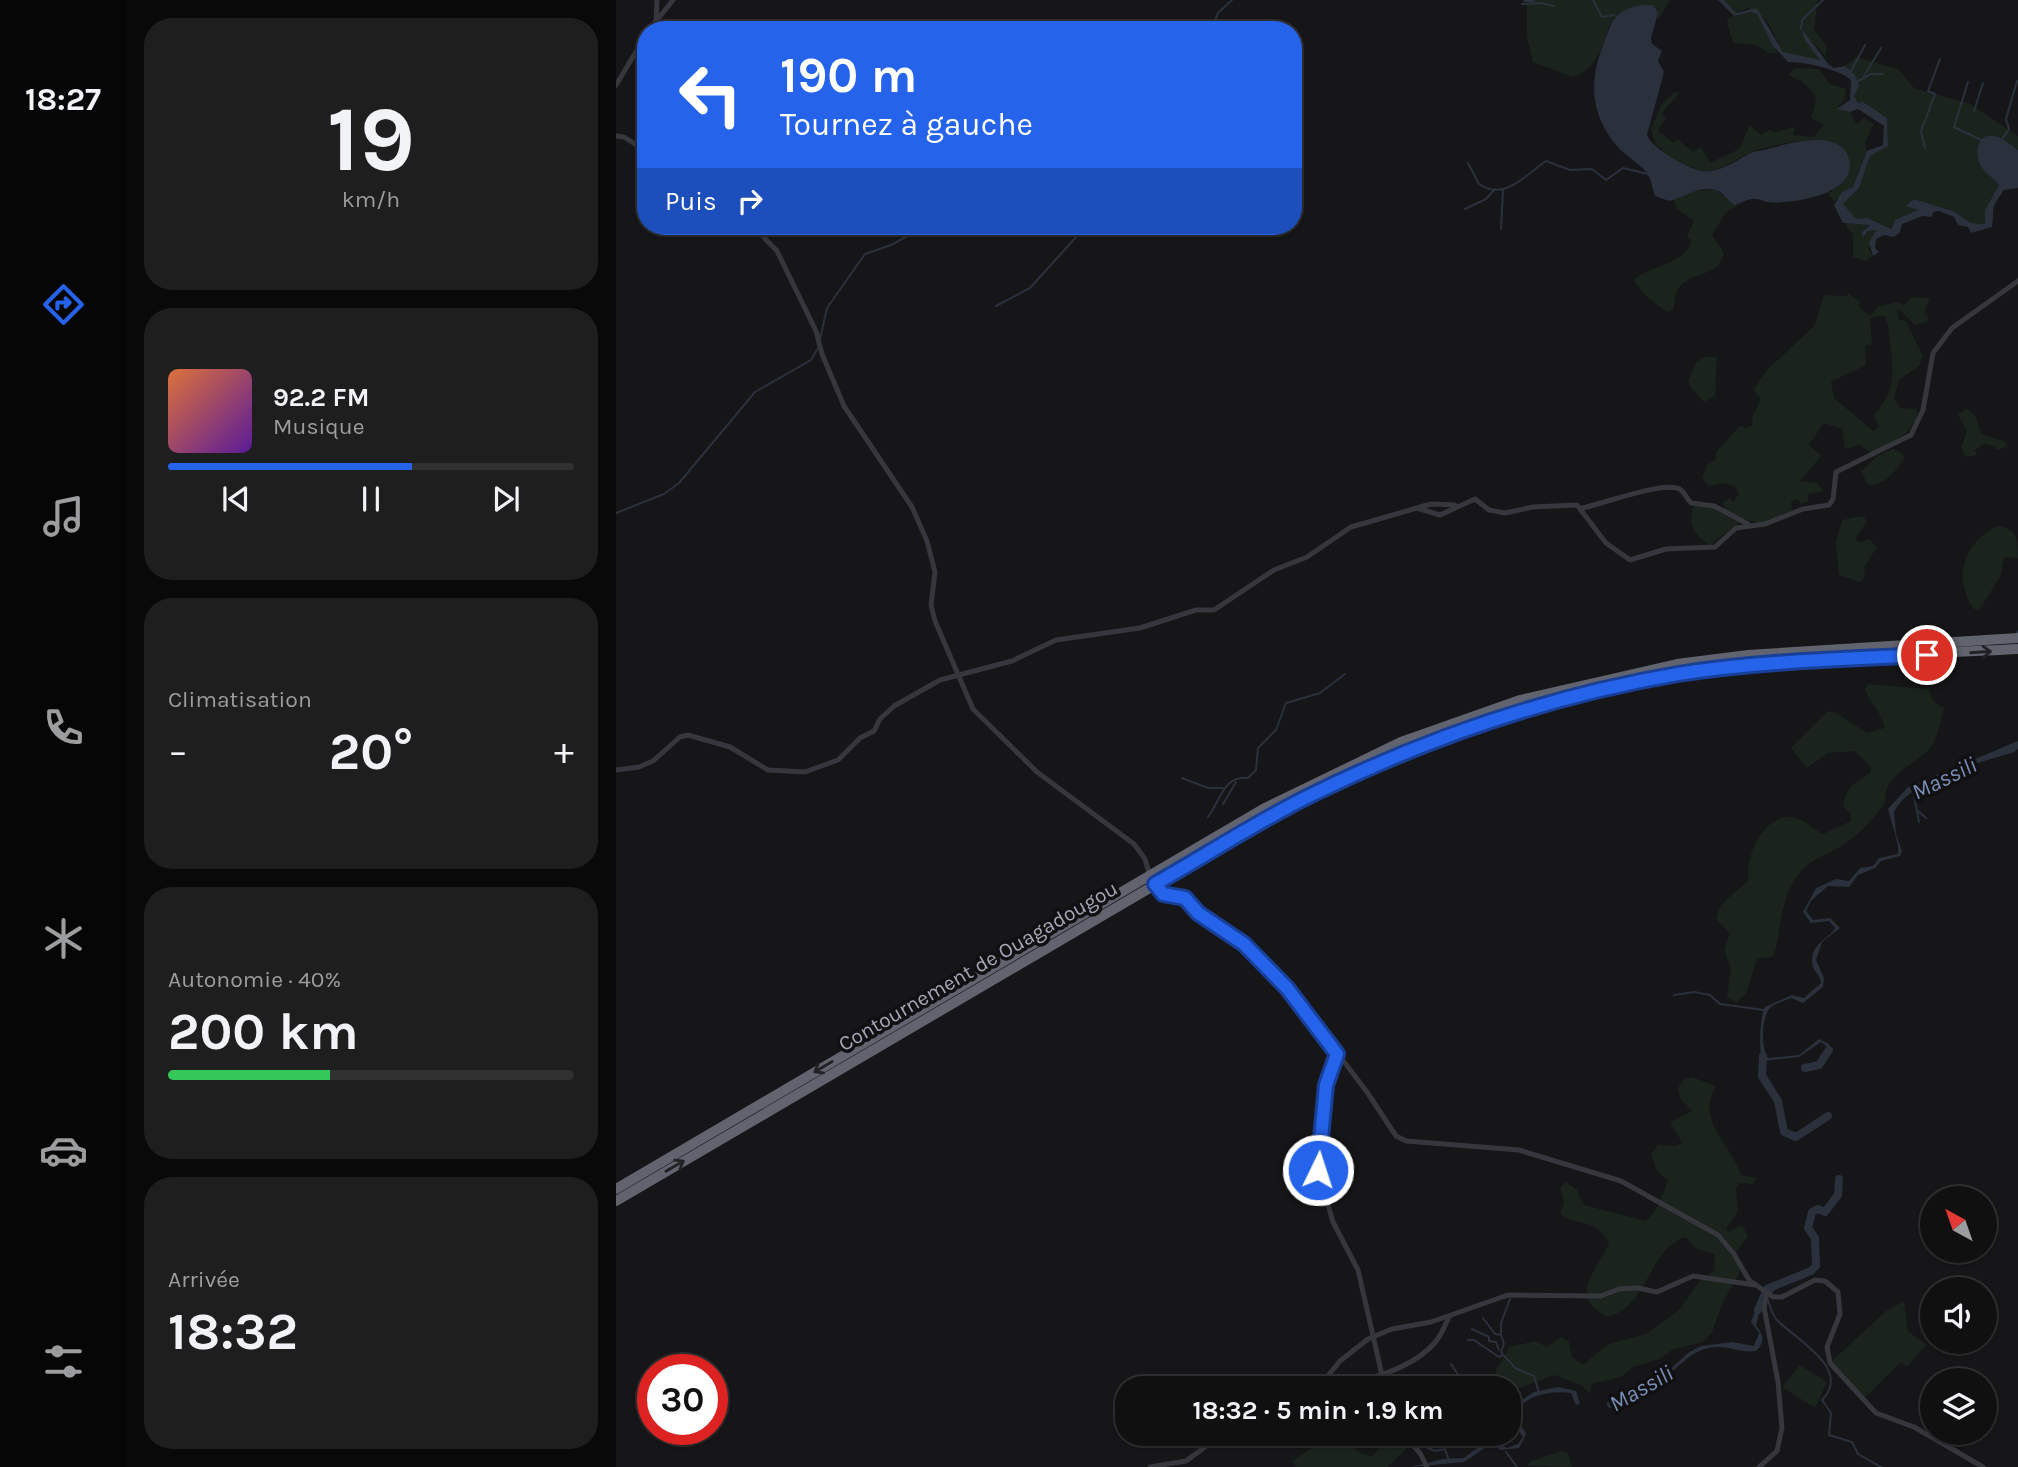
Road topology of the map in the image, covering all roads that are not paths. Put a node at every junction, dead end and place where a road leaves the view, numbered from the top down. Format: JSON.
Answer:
{"nodes":[{"id":1,"x":657,"y":0,"type":"edge"},
{"id":2,"x":673,"y":0,"type":"edge"},
{"id":3,"x":656,"y":20,"type":"joint"},
{"id":4,"x":637,"y":50,"type":"edge"},
{"id":5,"x":616,"y":85,"type":"edge"},
{"id":6,"x":616,"y":136,"type":"edge"},
{"id":7,"x":637,"y":146,"type":"edge"},
{"id":8,"x":762,"y":235,"type":"edge"},
{"id":9,"x":2018,"y":281,"type":"edge"},
{"id":10,"x":1458,"y":505,"type":"junction"},
{"id":11,"x":1417,"y":508,"type":"junction"},
{"id":12,"x":1581,"y":508,"type":"junction"},
{"id":13,"x":1751,"y":525,"type":"junction"},
{"id":14,"x":2018,"y":638,"type":"edge"},
{"id":15,"x":2018,"y":649,"type":"edge"},
{"id":16,"x":959,"y":674,"type":"junction"},
{"id":17,"x":616,"y":770,"type":"edge"},
{"id":18,"x":1152,"y":880,"type":"junction"},
{"id":19,"x":1337,"y":1054,"type":"junction"},
{"id":20,"x":616,"y":1189,"type":"edge"},
{"id":21,"x":616,"y":1201,"type":"edge"},
{"id":22,"x":1755,"y":1285,"type":"junction"},
{"id":23,"x":1767,"y":1293,"type":"junction"},
{"id":24,"x":1450,"y":1315,"type":"junction"},
{"id":25,"x":1374,"y":1336,"type":"junction"},
{"id":26,"x":1382,"y":1373,"type":"junction"},
{"id":27,"x":1329,"y":1376,"type":"edge"},
{"id":28,"x":1371,"y":1376,"type":"edge"},
{"id":29,"x":1383,"y":1376,"type":"edge"},
{"id":30,"x":1206,"y":1446,"type":"edge"},
{"id":31,"x":1414,"y":1446,"type":"edge"},
{"id":32,"x":1150,"y":1467,"type":"edge"},
{"id":33,"x":1427,"y":1467,"type":"edge"},
{"id":34,"x":1759,"y":1467,"type":"edge"},
{"id":35,"x":1983,"y":1467,"type":"edge"}],
"edges":[{"from":1,"to":3,"type":"street"},
{"from":2,"to":3,"type":"street"},
{"from":4,"to":5,"type":"street"},
{"from":6,"to":7,"type":"street"},
{"from":8,"to":16,"type":"street"},
{"from":9,"to":13,"type":"street"},
{"from":10,"to":11,"type":"street"},
{"from":10,"to":11,"type":"street"},
{"from":10,"to":12,"type":"street"},
{"from":11,"to":16,"type":"street"},
{"from":12,"to":13,"type":"street"},
{"from":12,"to":13,"type":"street"},
{"from":14,"to":18,"type":"highway","name":"Contournement de Ouagadougou"},
{"from":18,"to":15,"type":"highway","name":"Contournement de Ouagadougou","one_way":true},
{"from":16,"to":17,"type":"street"},
{"from":16,"to":18,"type":"street"},
{"from":18,"to":19,"type":"street"},
{"from":18,"to":20,"type":"highway","name":"Contournement de Ouagadougou","one_way":true},
{"from":21,"to":18,"type":"highway","name":"Contournement de Ouagadougou","one_way":true},
{"from":19,"to":22,"type":"street"},
{"from":19,"to":25,"type":"street"},
{"from":22,"to":23,"type":"street"},
{"from":22,"to":24,"type":"street"},
{"from":23,"to":34,"type":"street"},
{"from":23,"to":35,"type":"street"},
{"from":24,"to":25,"type":"street"},
{"from":24,"to":26,"type":"street"},
{"from":25,"to":26,"type":"street"},
{"from":25,"to":27,"type":"street"},
{"from":26,"to":28,"type":"street"},
{"from":26,"to":29,"type":"street"},
{"from":30,"to":32,"type":"street"},
{"from":31,"to":33,"type":"street"}]}
